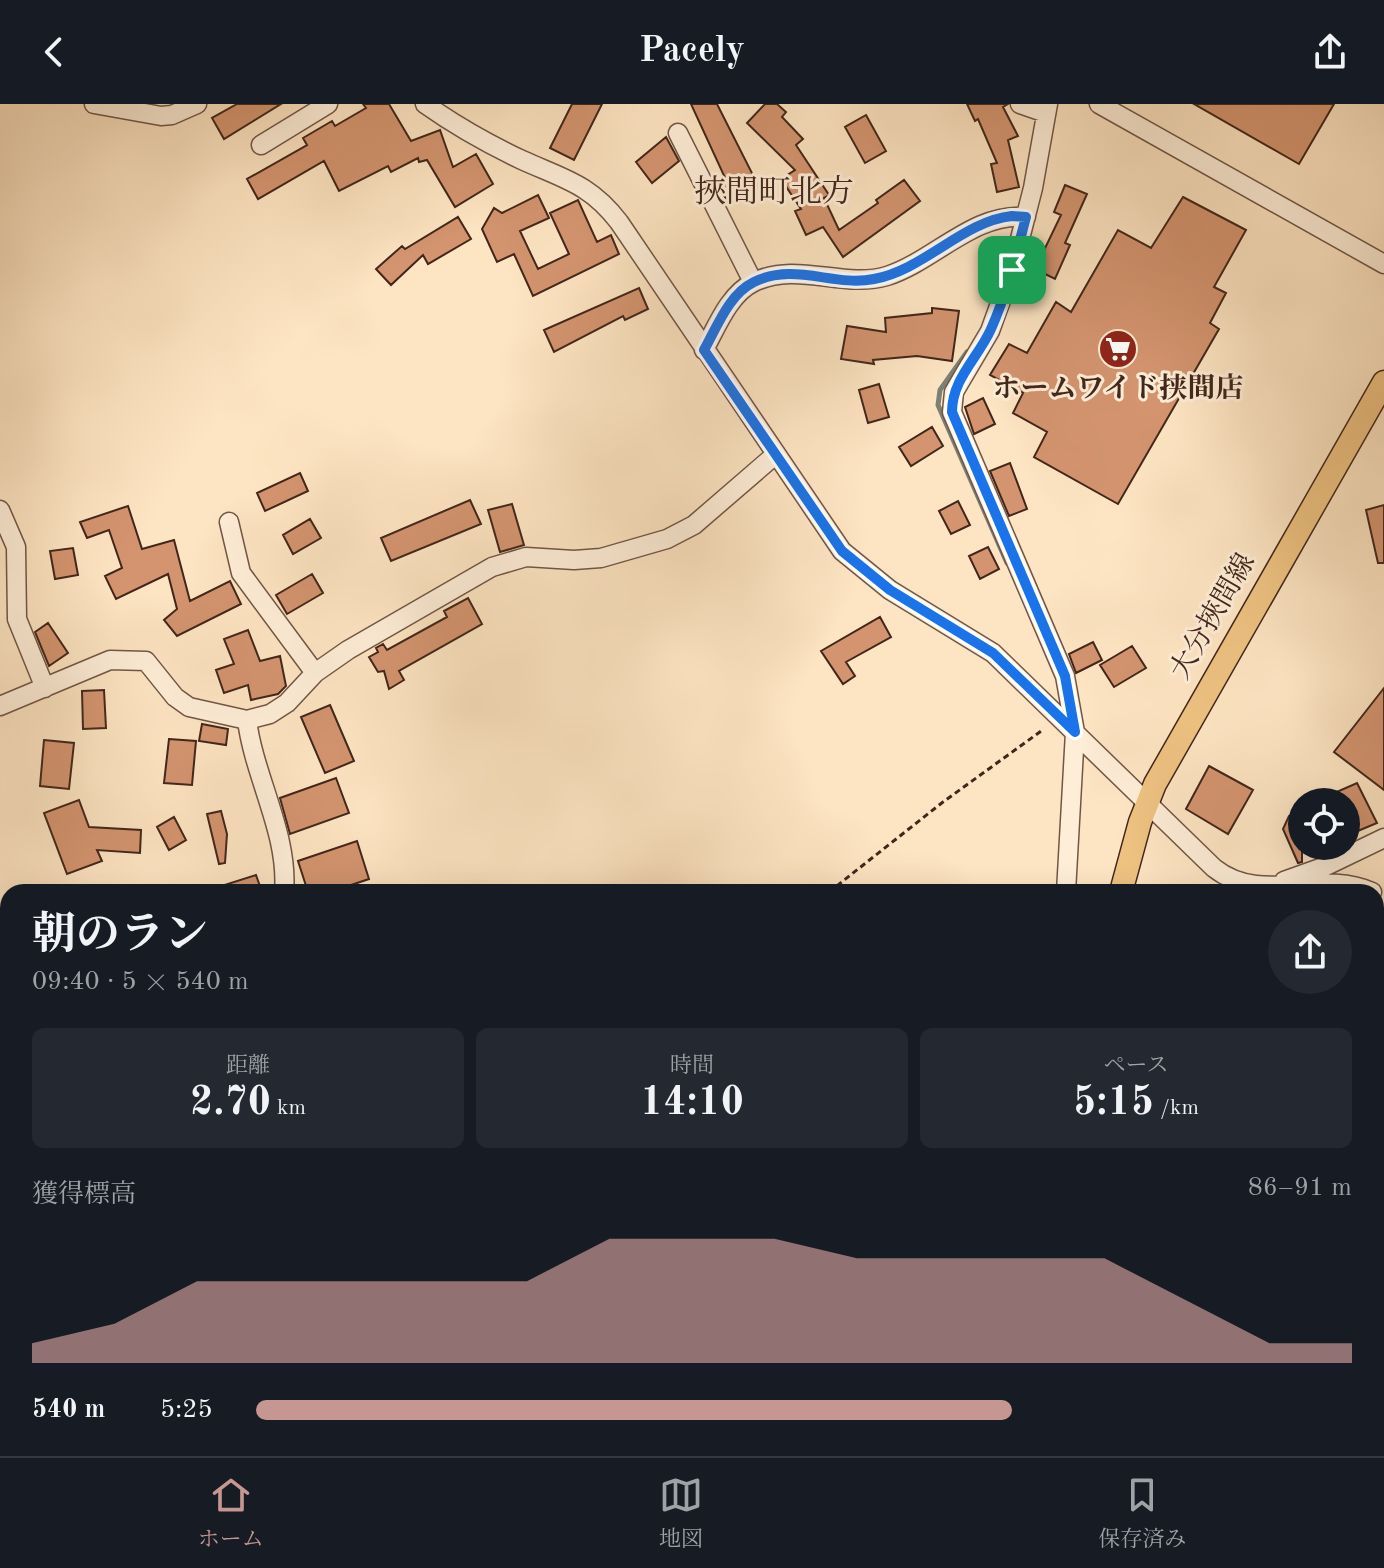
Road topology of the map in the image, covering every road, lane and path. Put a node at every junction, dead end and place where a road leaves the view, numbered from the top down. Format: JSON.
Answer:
{"nodes":[{"id":1,"x":94,"y":104,"type":"edge"},
{"id":2,"x":197,"y":104,"type":"edge"},
{"id":3,"x":328,"y":104,"type":"edge"},
{"id":4,"x":1020,"y":104,"type":"edge"},
{"id":5,"x":1099,"y":104,"type":"edge"},
{"id":6,"x":433,"y":107,"type":"edge"},
{"id":7,"x":1047,"y":108,"type":"edge"},
{"id":8,"x":678,"y":133,"type":"dead end"},
{"id":9,"x":261,"y":145,"type":"dead end"},
{"id":10,"x":1026,"y":217,"type":"junction"},
{"id":11,"x":1384,"y":264,"type":"edge"},
{"id":12,"x":753,"y":282,"type":"junction"},
{"id":13,"x":704,"y":350,"type":"junction"},
{"id":14,"x":1384,"y":382,"type":"edge"},
{"id":15,"x":775,"y":455,"type":"junction"},
{"id":16,"x":0,"y":510,"type":"edge"},
{"id":17,"x":229,"y":522,"type":"dead end"},
{"id":18,"x":315,"y":673,"type":"junction"},
{"id":19,"x":45,"y":688,"type":"junction"},
{"id":20,"x":0,"y":706,"type":"edge"},
{"id":21,"x":1060,"y":717,"type":"junction"},
{"id":22,"x":247,"y":720,"type":"junction"},
{"id":23,"x":1075,"y":732,"type":"junction"},
{"id":24,"x":1147,"y":804,"type":"junction"},
{"id":25,"x":1384,"y":838,"type":"edge"},
{"id":26,"x":283,"y":884,"type":"edge"},
{"id":27,"x":839,"y":884,"type":"edge"},
{"id":28,"x":1066,"y":884,"type":"edge"},
{"id":29,"x":1123,"y":884,"type":"edge"},
{"id":30,"x":1242,"y":884,"type":"edge"},
{"id":31,"x":1271,"y":884,"type":"edge"}],
"edges":[{"from":1,"to":2,"type":"street"},
{"from":3,"to":9,"type":"street"},
{"from":4,"to":7,"type":"street"},
{"from":5,"to":11,"type":"street"},
{"from":6,"to":13,"type":"street"},
{"from":7,"to":10,"type":"street"},
{"from":8,"to":12,"type":"street"},
{"from":10,"to":12,"type":"street"},
{"from":10,"to":23,"type":"street"},
{"from":12,"to":13,"type":"street"},
{"from":13,"to":15,"type":"street"},
{"from":14,"to":24,"type":"main road","name":"大分挾間線"},
{"from":15,"to":18,"type":"street"},
{"from":15,"to":21,"type":"street"},
{"from":16,"to":19,"type":"street"},
{"from":17,"to":18,"type":"street"},
{"from":18,"to":22,"type":"street"},
{"from":19,"to":20,"type":"street"},
{"from":19,"to":22,"type":"street"},
{"from":21,"to":23,"type":"street"},
{"from":21,"to":27,"type":"path"},
{"from":22,"to":26,"type":"street"},
{"from":23,"to":24,"type":"street"},
{"from":23,"to":28,"type":"street"},
{"from":24,"to":29,"type":"main road","name":"大分挾間線"},
{"from":24,"to":30,"type":"street"},
{"from":25,"to":31,"type":"street"}]}
